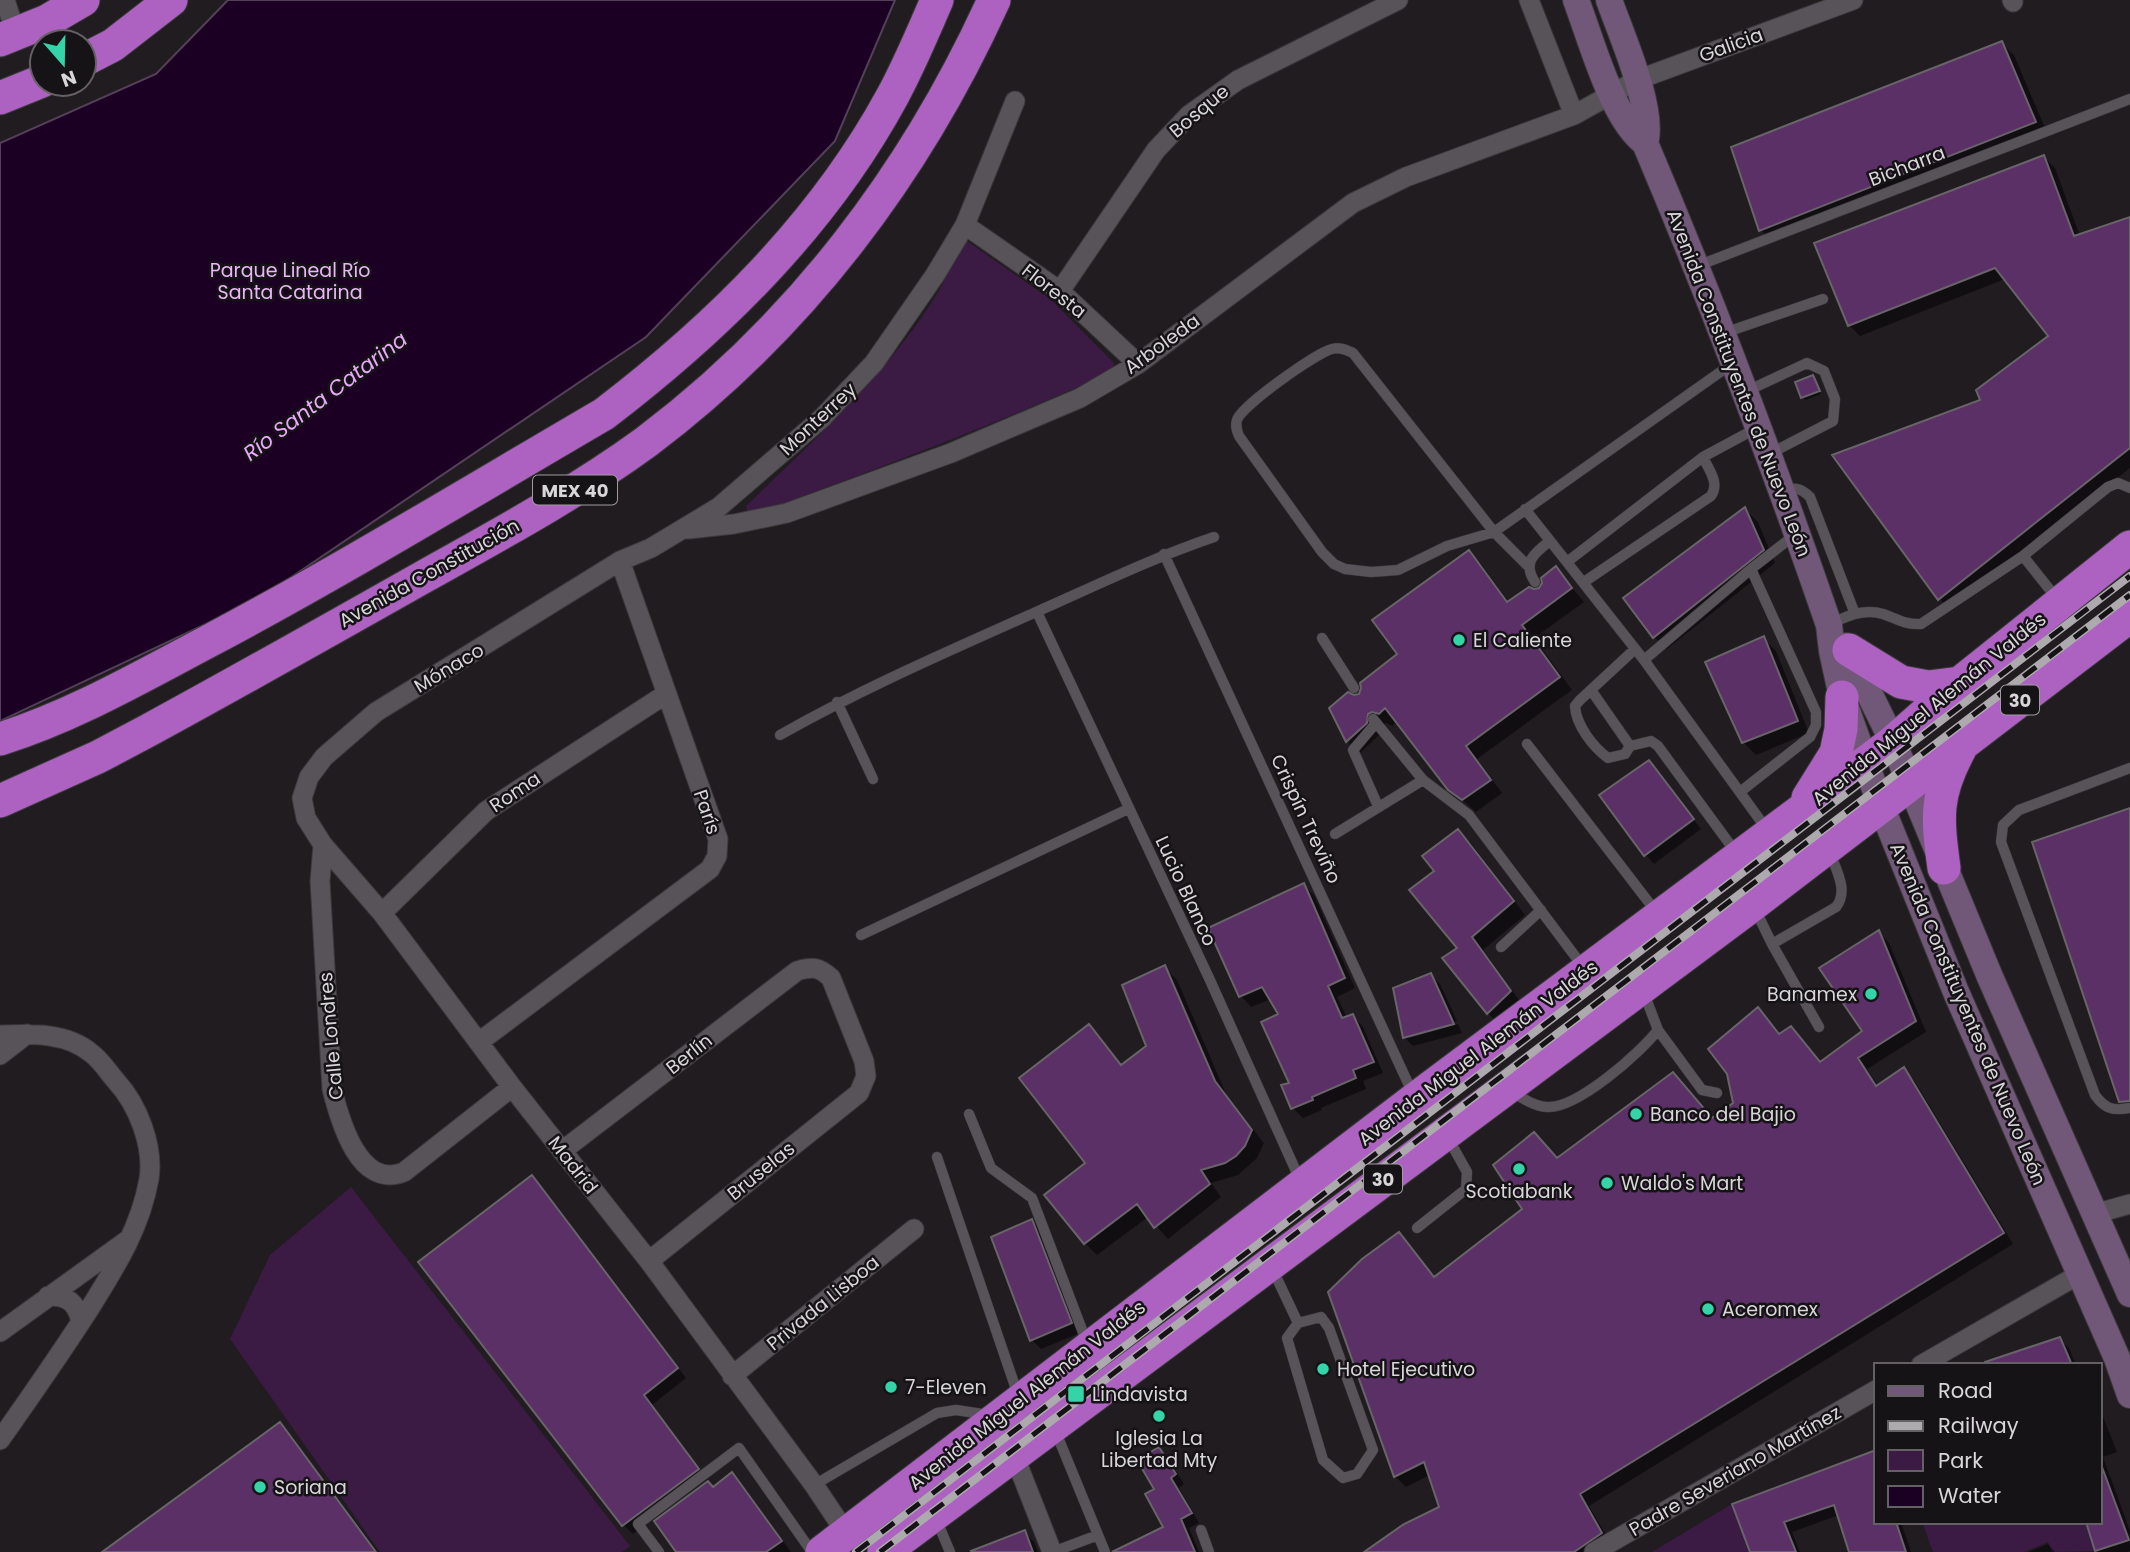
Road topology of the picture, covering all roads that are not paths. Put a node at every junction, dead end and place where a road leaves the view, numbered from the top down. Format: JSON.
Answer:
{"nodes":[{"id":1,"x":5,"y":0,"type":"edge"},
{"id":2,"x":83,"y":0,"type":"edge"},
{"id":3,"x":171,"y":0,"type":"edge"},
{"id":4,"x":937,"y":0,"type":"edge"},
{"id":5,"x":994,"y":0,"type":"edge"},
{"id":6,"x":1398,"y":0,"type":"edge"},
{"id":7,"x":1529,"y":0,"type":"edge"},
{"id":8,"x":1576,"y":0,"type":"edge"},
{"id":9,"x":1609,"y":0,"type":"edge"},
{"id":10,"x":1853,"y":0,"type":"edge"},
{"id":11,"x":8,"y":37,"type":"edge"},
{"id":12,"x":98,"y":53,"type":"edge"},
{"id":13,"x":1637,"y":80,"type":"junction"},
{"id":14,"x":28,"y":87,"type":"edge"},
{"id":15,"x":1611,"y":93,"type":"junction"},
{"id":16,"x":0,"y":99,"type":"edge"},
{"id":17,"x":2130,"y":99,"type":"edge"},
{"id":18,"x":1015,"y":101,"type":"dead end"},
{"id":19,"x":1574,"y":115,"type":"junction"},
{"id":20,"x":1645,"y":143,"type":"junction"},
{"id":21,"x":965,"y":225,"type":"junction"},
{"id":22,"x":1697,"y":266,"type":"junction"},
{"id":23,"x":1060,"y":292,"type":"junction"},
{"id":24,"x":1823,"y":299,"type":"dead end"},
{"id":25,"x":1723,"y":333,"type":"junction"},
{"id":26,"x":1734,"y":363,"type":"junction"},
{"id":27,"x":1138,"y":364,"type":"junction"},
{"id":28,"x":1745,"y":392,"type":"junction"},
{"id":29,"x":1759,"y":427,"type":"junction"},
{"id":30,"x":1769,"y":455,"type":"junction"},
{"id":31,"x":1703,"y":457,"type":"junction"},
{"id":32,"x":2130,"y":488,"type":"edge"},
{"id":33,"x":1782,"y":492,"type":"junction"},
{"id":34,"x":1525,"y":509,"type":"junction"},
{"id":35,"x":683,"y":529,"type":"junction"},
{"id":36,"x":1494,"y":532,"type":"junction"},
{"id":37,"x":1798,"y":533,"type":"junction"},
{"id":38,"x":1214,"y":537,"type":"dead end"},
{"id":39,"x":1550,"y":541,"type":"junction"},
{"id":40,"x":2130,"y":547,"type":"edge"},
{"id":41,"x":1164,"y":554,"type":"junction"},
{"id":42,"x":2023,"y":556,"type":"junction"},
{"id":43,"x":620,"y":561,"type":"junction"},
{"id":44,"x":1567,"y":562,"type":"junction"},
{"id":45,"x":1529,"y":567,"type":"junction"},
{"id":46,"x":1751,"y":569,"type":"junction"},
{"id":47,"x":1574,"y":570,"type":"junction"},
{"id":48,"x":1535,"y":582,"type":"dead end"},
{"id":49,"x":1567,"y":582,"type":"dead end"},
{"id":50,"x":1584,"y":582,"type":"junction"},
{"id":51,"x":2061,"y":603,"type":"junction"},
{"id":52,"x":1037,"y":611,"type":"junction"},
{"id":53,"x":1854,"y":614,"type":"junction"},
{"id":54,"x":2130,"y":616,"type":"edge"},
{"id":55,"x":1322,"y":638,"type":"dead end"},
{"id":56,"x":1839,"y":638,"type":"junction"},
{"id":57,"x":1635,"y":649,"type":"junction"},
{"id":58,"x":1644,"y":660,"type":"junction"},
{"id":59,"x":1960,"y":683,"type":"junction"},
{"id":60,"x":1353,"y":688,"type":"dead end"},
{"id":61,"x":1591,"y":690,"type":"junction"},
{"id":62,"x":666,"y":694,"type":"junction"},
{"id":63,"x":1842,"y":697,"type":"junction"},
{"id":64,"x":837,"y":702,"type":"junction"},
{"id":65,"x":779,"y":735,"type":"dead end"},
{"id":66,"x":0,"y":739,"type":"edge"},
{"id":67,"x":1893,"y":742,"type":"junction"},
{"id":68,"x":1527,"y":744,"type":"dead end"},
{"id":69,"x":1963,"y":744,"type":"junction"},
{"id":70,"x":1630,"y":746,"type":"junction"},
{"id":71,"x":1866,"y":763,"type":"junction"},
{"id":72,"x":2130,"y":768,"type":"edge"},
{"id":73,"x":873,"y":779,"type":"dead end"},
{"id":74,"x":1423,"y":780,"type":"junction"},
{"id":75,"x":1910,"y":784,"type":"junction"},
{"id":76,"x":1740,"y":792,"type":"junction"},
{"id":77,"x":302,"y":798,"type":"joint"},
{"id":78,"x":0,"y":801,"type":"edge"},
{"id":79,"x":1378,"y":806,"type":"junction"},
{"id":80,"x":1881,"y":806,"type":"junction"},
{"id":81,"x":1128,"y":809,"type":"junction"},
{"id":82,"x":1798,"y":814,"type":"junction"},
{"id":83,"x":1335,"y":834,"type":"dead end"},
{"id":84,"x":1770,"y":834,"type":"junction"},
{"id":85,"x":323,"y":845,"type":"junction"},
{"id":86,"x":1828,"y":846,"type":"junction"},
{"id":87,"x":1739,"y":857,"type":"junction"},
{"id":88,"x":1944,"y":868,"type":"junction"},
{"id":89,"x":1752,"y":904,"type":"junction"},
{"id":90,"x":1541,"y":911,"type":"junction"},
{"id":91,"x":382,"y":913,"type":"junction"},
{"id":92,"x":1660,"y":916,"type":"junction"},
{"id":93,"x":861,"y":935,"type":"dead end"},
{"id":94,"x":1772,"y":944,"type":"junction"},
{"id":95,"x":1501,"y":947,"type":"dead end"},
{"id":96,"x":1587,"y":971,"type":"junction"},
{"id":97,"x":1642,"y":986,"type":"junction"},
{"id":98,"x":1819,"y":1027,"type":"dead end"},
{"id":99,"x":1658,"y":1030,"type":"junction"},
{"id":100,"x":27,"y":1034,"type":"junction"},
{"id":101,"x":0,"y":1035,"type":"edge"},
{"id":102,"x":479,"y":1041,"type":"junction"},
{"id":103,"x":0,"y":1055,"type":"edge"},
{"id":104,"x":866,"y":1076,"type":"joint"},
{"id":105,"x":512,"y":1087,"type":"junction"},
{"id":106,"x":1505,"y":1088,"type":"junction"},
{"id":107,"x":1717,"y":1093,"type":"dead end"},
{"id":108,"x":1415,"y":1099,"type":"junction"},
{"id":109,"x":2130,"y":1108,"type":"edge"},
{"id":110,"x":969,"y":1114,"type":"dead end"},
{"id":111,"x":1446,"y":1132,"type":"junction"},
{"id":112,"x":562,"y":1151,"type":"junction"},
{"id":113,"x":937,"y":1157,"type":"dead end"},
{"id":114,"x":1302,"y":1186,"type":"junction"},
{"id":115,"x":2130,"y":1204,"type":"edge"},
{"id":116,"x":2094,"y":1213,"type":"junction"},
{"id":117,"x":1417,"y":1228,"type":"dead end"},
{"id":118,"x":914,"y":1229,"type":"dead end"},
{"id":119,"x":133,"y":1237,"type":"junction"},
{"id":120,"x":649,"y":1261,"type":"junction"},
{"id":121,"x":1270,"y":1264,"type":"junction"},
{"id":122,"x":2078,"y":1275,"type":"junction"},
{"id":123,"x":2130,"y":1294,"type":"edge"},
{"id":124,"x":48,"y":1296,"type":"junction"},
{"id":125,"x":81,"y":1321,"type":"junction"},
{"id":126,"x":1298,"y":1324,"type":"junction"},
{"id":127,"x":0,"y":1332,"type":"edge"},
{"id":128,"x":1088,"y":1347,"type":"junction"},
{"id":129,"x":1924,"y":1363,"type":"edge"},
{"id":130,"x":732,"y":1376,"type":"junction"},
{"id":131,"x":1874,"y":1391,"type":"edge"},
{"id":132,"x":2130,"y":1395,"type":"edge"},
{"id":133,"x":1010,"y":1409,"type":"junction"},
{"id":134,"x":1054,"y":1426,"type":"junction"},
{"id":135,"x":0,"y":1440,"type":"edge"},
{"id":136,"x":1014,"y":1455,"type":"junction"},
{"id":137,"x":981,"y":1478,"type":"junction"},
{"id":138,"x":814,"y":1485,"type":"junction"},
{"id":139,"x":934,"y":1514,"type":"junction"},
{"id":140,"x":1201,"y":1530,"type":"dead end"},
{"id":141,"x":1098,"y":1535,"type":"junction"},
{"id":142,"x":899,"y":1544,"type":"edge"},
{"id":143,"x":837,"y":1546,"type":"edge"},
{"id":144,"x":659,"y":1552,"type":"edge"},
{"id":145,"x":812,"y":1552,"type":"edge"},
{"id":146,"x":950,"y":1552,"type":"edge"},
{"id":147,"x":1053,"y":1552,"type":"edge"},
{"id":148,"x":1105,"y":1552,"type":"edge"},
{"id":149,"x":1209,"y":1552,"type":"edge"},
{"id":150,"x":1594,"y":1552,"type":"edge"}],
"edges":[{"from":1,"to":11,"type":"street"},
{"from":2,"to":11,"type":"highway"},
{"from":3,"to":12,"type":"highway"},
{"from":4,"to":66,"type":"highway","number":"MEX 40"},
{"from":5,"to":78,"type":"highway","name":"Avenida Constitución","number":"MEX 40"},
{"from":6,"to":23,"type":"street","name":"Bosque"},
{"from":7,"to":19,"type":"street"},
{"from":8,"to":15,"type":"main road","name":"Avenida Constituyentes de Nuevo León"},
{"from":9,"to":13,"type":"main road","name":"Avenida Constituyentes de Nuevo León"},
{"from":10,"to":13,"type":"street","name":"Galicia"},
{"from":13,"to":15,"type":"street","name":"Galicia"},
{"from":13,"to":20,"type":"main road","name":"Avenida Constituyentes de Nuevo León"},
{"from":14,"to":16,"type":"highway"},
{"from":15,"to":19,"type":"street","name":"Arboleda"},
{"from":15,"to":20,"type":"main road","name":"Avenida Constituyentes de Nuevo León"},
{"from":17,"to":22,"type":"lane","name":"Bicharra"},
{"from":18,"to":21,"type":"street","name":"Monterrey"},
{"from":19,"to":27,"type":"street","name":"Arboleda"},
{"from":20,"to":22,"type":"main road","name":"Avenida Constituyentes de Nuevo León"},
{"from":21,"to":23,"type":"street","name":"Floresta"},
{"from":21,"to":35,"type":"street","name":"Monterrey"},
{"from":22,"to":25,"type":"main road","name":"Avenida Constituyentes de Nuevo León"},
{"from":23,"to":27,"type":"street","name":"Floresta"},
{"from":24,"to":25,"type":"lane"},
{"from":25,"to":26,"type":"main road","name":"Avenida Constituyentes de Nuevo León"},
{"from":26,"to":28,"type":"main road","name":"Avenida Constituyentes de Nuevo León"},
{"from":26,"to":34,"type":"lane"},
{"from":27,"to":35,"type":"street","name":"Arboleda"},
{"from":28,"to":29,"type":"main road","name":"Avenida Constituyentes de Nuevo León"},
{"from":28,"to":30,"type":"lane"},
{"from":29,"to":30,"type":"main road","name":"Avenida Constituyentes de Nuevo León"},
{"from":29,"to":31,"type":"lane"},
{"from":30,"to":33,"type":"main road","name":"Avenida Constituyentes de Nuevo León"},
{"from":31,"to":44,"type":"lane"},
{"from":31,"to":50,"type":"lane"},
{"from":32,"to":42,"type":"lane"},
{"from":33,"to":37,"type":"main road","name":"Avenida Constituyentes de Nuevo León"},
{"from":33,"to":53,"type":"lane"},
{"from":34,"to":36,"type":"lane"},
{"from":34,"to":39,"type":"lane"},
{"from":35,"to":43,"type":"street","name":"Monterrey"},
{"from":36,"to":36,"type":"lane"},
{"from":36,"to":45,"type":"lane"},
{"from":37,"to":46,"type":"lane"},
{"from":37,"to":56,"type":"main road","name":"Avenida Constituyentes de Nuevo León"},
{"from":38,"to":41,"type":"lane"},
{"from":39,"to":44,"type":"lane"},
{"from":39,"to":45,"type":"lane"},
{"from":40,"to":51,"type":"highway","name":"Avenida Miguel Alemán Valdés","number":"30"},
{"from":41,"to":52,"type":"lane"},
{"from":41,"to":108,"type":"lane","name":"Crispín Treviño"},
{"from":42,"to":51,"type":"lane"},
{"from":42,"to":53,"type":"lane"},
{"from":43,"to":62,"type":"street","name":"París"},
{"from":43,"to":77,"type":"street","name":"Mónaco"},
{"from":44,"to":47,"type":"lane"},
{"from":45,"to":48,"type":"lane"},
{"from":46,"to":58,"type":"lane"},
{"from":46,"to":76,"type":"lane"},
{"from":47,"to":49,"type":"lane"},
{"from":47,"to":50,"type":"lane"},
{"from":50,"to":57,"type":"lane"},
{"from":51,"to":59,"type":"highway","name":"Avenida Miguel Alemán Valdés","number":"30"},
{"from":52,"to":64,"type":"lane"},
{"from":52,"to":81,"type":"lane","name":"Lucio Blanco"},
{"from":53,"to":56,"type":"lane"},
{"from":54,"to":69,"type":"highway","name":"Avenida Miguel Alemán Valdés","number":"30"},
{"from":55,"to":60,"type":"lane"},
{"from":56,"to":59,"type":"highway"},
{"from":56,"to":63,"type":"main road","name":"Avenida Constituyentes de Nuevo León"},
{"from":56,"to":67,"type":"main road","name":"Avenida Constituyentes de Nuevo León"},
{"from":57,"to":58,"type":"lane"},
{"from":57,"to":61,"type":"lane"},
{"from":58,"to":76,"type":"lane"},
{"from":59,"to":67,"type":"highway","name":"Avenida Miguel Alemán Valdés","number":"30"},
{"from":61,"to":70,"type":"lane"},
{"from":61,"to":70,"type":"lane"},
{"from":62,"to":91,"type":"street","name":"Roma"},
{"from":62,"to":102,"type":"street","name":"París"},
{"from":63,"to":71,"type":"main road","name":"Avenida Constituyentes de Nuevo León"},
{"from":63,"to":82,"type":"highway"},
{"from":64,"to":65,"type":"lane"},
{"from":64,"to":73,"type":"lane"},
{"from":67,"to":71,"type":"highway","name":"Avenida Miguel Alemán Valdés","number":"30"},
{"from":67,"to":75,"type":"main road","name":"Avenida Constituyentes de Nuevo León"},
{"from":68,"to":92,"type":"lane"},
{"from":69,"to":75,"type":"highway","name":"Avenida Miguel Alemán Valdés","number":"30"},
{"from":69,"to":88,"type":"highway"},
{"from":70,"to":87,"type":"lane"},
{"from":71,"to":80,"type":"main road","name":"Avenida Constituyentes de Nuevo León"},
{"from":71,"to":82,"type":"highway","name":"Avenida Miguel Alemán Valdés","number":"30"},
{"from":72,"to":109,"type":"lane"},
{"from":74,"to":79,"type":"lane"},
{"from":74,"to":79,"type":"lane"},
{"from":74,"to":90,"type":"lane"},
{"from":75,"to":80,"type":"highway","name":"Avenida Miguel Alemán Valdés","number":"30"},
{"from":75,"to":88,"type":"main road","name":"Avenida Constituyentes de Nuevo León"},
{"from":76,"to":84,"type":"lane"},
{"from":77,"to":85,"type":"street","name":"Madrid"},
{"from":79,"to":83,"type":"lane"},
{"from":80,"to":86,"type":"highway","name":"Avenida Miguel Alemán Valdés","number":"30"},
{"from":80,"to":122,"type":"main road","name":"Avenida Constituyentes de Nuevo León"},
{"from":81,"to":93,"type":"lane"},
{"from":81,"to":114,"type":"lane","name":"Lucio Blanco"},
{"from":82,"to":84,"type":"highway","name":"Avenida Miguel Alemán Valdés","number":"30"},
{"from":84,"to":87,"type":"highway","name":"Avenida Miguel Alemán Valdés","number":"30"},
{"from":85,"to":91,"type":"street","name":"Madrid"},
{"from":85,"to":105,"type":"street","name":"Calle Londres"},
{"from":86,"to":89,"type":"highway","name":"Avenida Miguel Alemán Valdés","number":"30"},
{"from":86,"to":94,"type":"lane"},
{"from":87,"to":92,"type":"highway","name":"Avenida Miguel Alemán Valdés","number":"30"},
{"from":88,"to":116,"type":"main road","name":"Avenida Constituyentes de Nuevo León"},
{"from":89,"to":94,"type":"lane"},
{"from":89,"to":97,"type":"highway","name":"Avenida Miguel Alemán Valdés","number":"30"},
{"from":90,"to":95,"type":"lane"},
{"from":90,"to":96,"type":"lane"},
{"from":91,"to":102,"type":"street","name":"Madrid"},
{"from":92,"to":96,"type":"highway","name":"Avenida Miguel Alemán Valdés","number":"30"},
{"from":94,"to":98,"type":"lane"},
{"from":96,"to":108,"type":"highway","name":"Avenida Miguel Alemán Valdés","number":"30"},
{"from":97,"to":99,"type":"lane"},
{"from":97,"to":106,"type":"highway","name":"Avenida Miguel Alemán Valdés","number":"30"},
{"from":99,"to":106,"type":"lane"},
{"from":99,"to":107,"type":"lane"},
{"from":100,"to":101,"type":"street"},
{"from":100,"to":103,"type":"street"},
{"from":100,"to":119,"type":"street"},
{"from":102,"to":105,"type":"street","name":"Madrid"},
{"from":104,"to":112,"type":"street","name":"Berlín"},
{"from":104,"to":120,"type":"street","name":"Bruselas"},
{"from":105,"to":112,"type":"street","name":"Madrid"},
{"from":106,"to":111,"type":"highway","name":"Avenida Miguel Alemán Valdés","number":"30"},
{"from":108,"to":114,"type":"highway","name":"Avenida Miguel Alemán Valdés","number":"30"},
{"from":110,"to":128,"type":"lane"},
{"from":111,"to":117,"type":"lane"},
{"from":111,"to":121,"type":"highway","name":"Avenida Miguel Alemán Valdés","number":"30"},
{"from":112,"to":120,"type":"street","name":"Madrid"},
{"from":113,"to":133,"type":"lane"},
{"from":114,"to":128,"type":"highway","name":"Avenida Miguel Alemán Valdés","number":"30"},
{"from":115,"to":116,"type":"street"},
{"from":116,"to":123,"type":"main road","name":"Avenida Constituyentes de Nuevo León"},
{"from":118,"to":130,"type":"street","name":"Privada Lisboa"},
{"from":119,"to":124,"type":"street"},
{"from":119,"to":125,"type":"street"},
{"from":120,"to":130,"type":"street","name":"Madrid"},
{"from":121,"to":126,"type":"lane"},
{"from":121,"to":134,"type":"highway","name":"Avenida Miguel Alemán Valdés","number":"30"},
{"from":122,"to":129,"type":"street"},
{"from":122,"to":132,"type":"main road","name":"Avenida Constituyentes de Nuevo León"},
{"from":124,"to":125,"type":"street"},
{"from":124,"to":127,"type":"street"},
{"from":125,"to":135,"type":"street"},
{"from":126,"to":126,"type":"lane"},
{"from":128,"to":133,"type":"highway","name":"Avenida Miguel Alemán Valdés","number":"30"},
{"from":128,"to":136,"type":"highway"},
{"from":130,"to":138,"type":"street","name":"Madrid"},
{"from":131,"to":150,"type":"street","name":"Padre Severiano Martínez"},
{"from":133,"to":138,"type":"lane"},
{"from":133,"to":143,"type":"highway","name":"Avenida Miguel Alemán Valdés","number":"30"},
{"from":134,"to":136,"type":"highway","name":"Avenida Miguel Alemán Valdés","number":"30"},
{"from":134,"to":141,"type":"lane"},
{"from":136,"to":137,"type":"highway","name":"Avenida Miguel Alemán Valdés","number":"30"},
{"from":136,"to":147,"type":"street"},
{"from":137,"to":139,"type":"highway","name":"Avenida Miguel Alemán Valdés","number":"30"},
{"from":137,"to":143,"type":"highway"},
{"from":138,"to":143,"type":"street","name":"Madrid"},
{"from":139,"to":142,"type":"highway","name":"Avenida Miguel Alemán Valdés","number":"30"},
{"from":139,"to":146,"type":"lane"},
{"from":140,"to":149,"type":"lane"},
{"from":141,"to":147,"type":"lane"},
{"from":141,"to":148,"type":"lane"},
{"from":144,"to":145,"type":"lane"}]}
